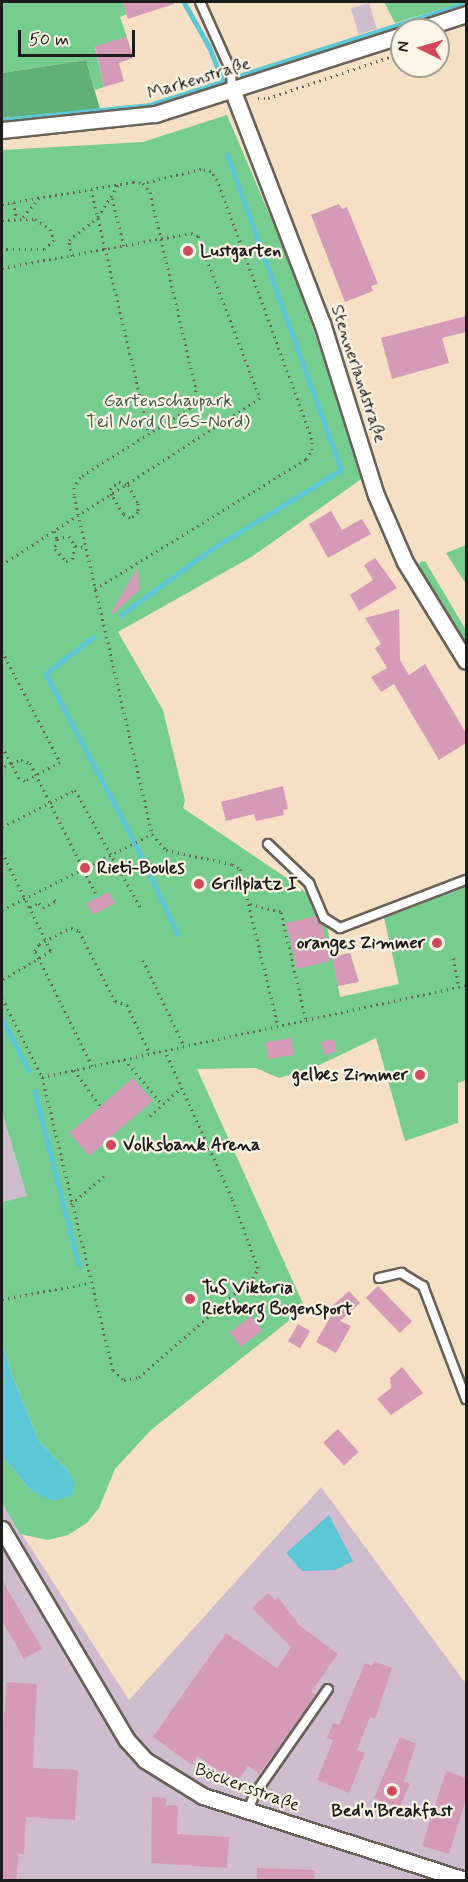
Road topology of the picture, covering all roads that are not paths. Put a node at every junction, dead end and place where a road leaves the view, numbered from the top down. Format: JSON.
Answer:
{"nodes":[{"id":1,"x":200,"y":2,"type":"edge"},
{"id":2,"x":466,"y":14,"type":"edge"},
{"id":3,"x":450,"y":19,"type":"edge"},
{"id":4,"x":390,"y":39,"type":"edge"},
{"id":5,"x":232,"y":90,"type":"junction"},
{"id":6,"x":2,"y":130,"type":"edge"},
{"id":7,"x":466,"y":661,"type":"edge"},
{"id":8,"x":268,"y":844,"type":"dead end"},
{"id":9,"x":466,"y":880,"type":"edge"},
{"id":10,"x":379,"y":1278,"type":"dead end"},
{"id":11,"x":466,"y":1399,"type":"edge"},
{"id":12,"x":2,"y":1529,"type":"edge"},
{"id":13,"x":328,"y":1689,"type":"dead end"},
{"id":14,"x":248,"y":1811,"type":"junction"},
{"id":15,"x":464,"y":1881,"type":"edge"}],
"edges":[{"from":1,"to":5,"type":"lane"},
{"from":2,"to":3,"type":"street"},
{"from":4,"to":5,"type":"street","name":"Markenstraße"},
{"from":5,"to":6,"type":"street","name":"Markenstraße"},
{"from":5,"to":7,"type":"street","name":"Stennerlandstraße"},
{"from":8,"to":9,"type":"lane"},
{"from":10,"to":11,"type":"lane"},
{"from":12,"to":14,"type":"street","name":"Böckersstraße"},
{"from":13,"to":14,"type":"lane"},
{"from":14,"to":15,"type":"street","name":"Böckersstraße"}]}
